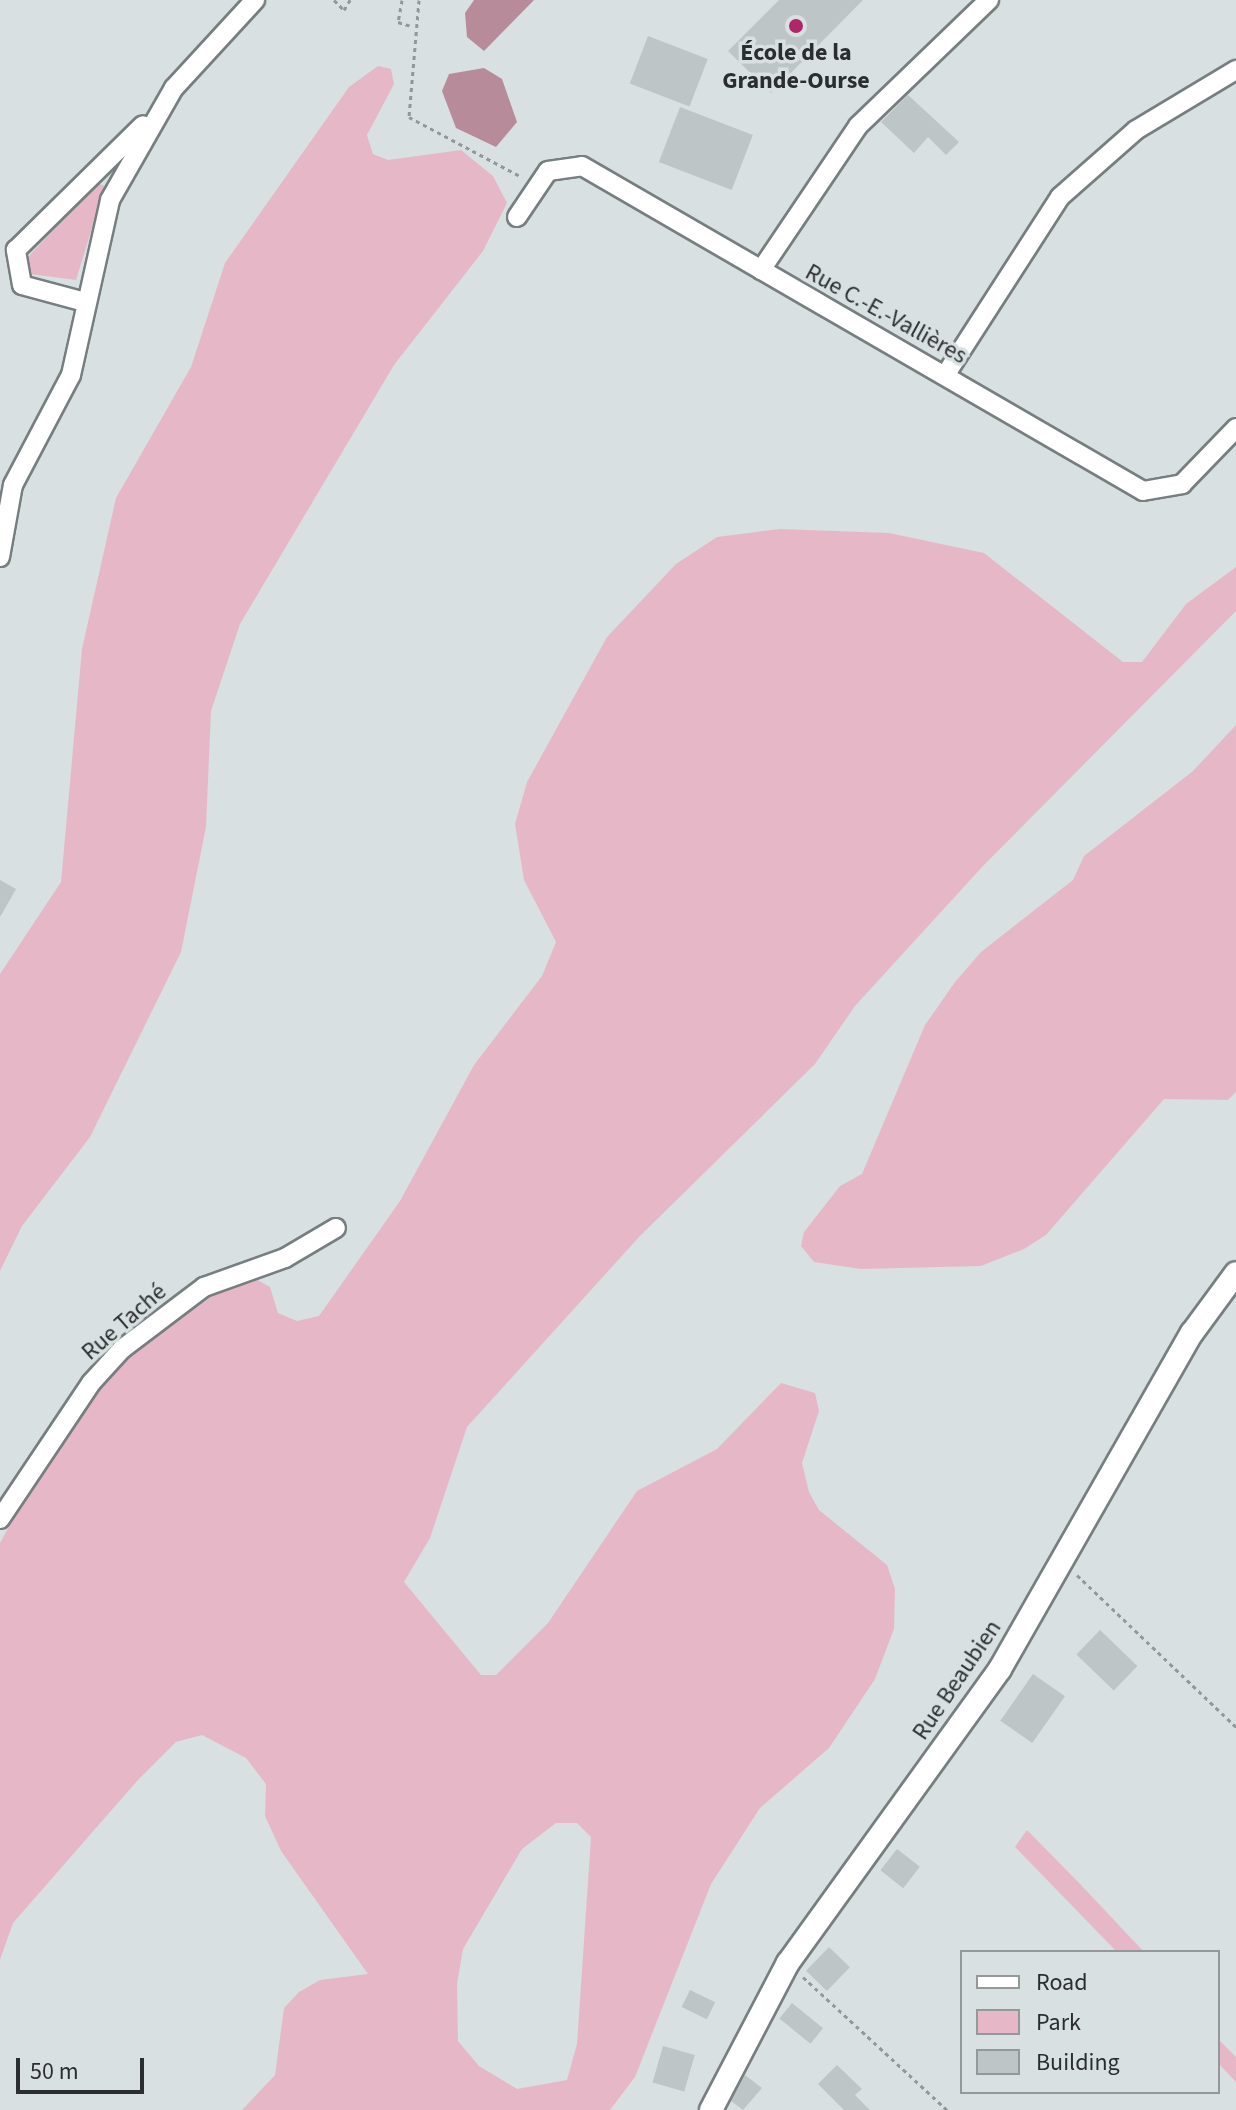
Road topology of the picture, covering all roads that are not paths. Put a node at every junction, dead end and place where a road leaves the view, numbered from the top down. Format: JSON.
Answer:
{"nodes":[{"id":1,"x":255,"y":0,"type":"edge"},
{"id":2,"x":989,"y":0,"type":"edge"},
{"id":3,"x":1236,"y":70,"type":"edge"},
{"id":4,"x":157,"y":113,"type":"junction"},
{"id":5,"x":517,"y":217,"type":"dead end"},
{"id":6,"x":761,"y":270,"type":"junction"},
{"id":7,"x":85,"y":302,"type":"junction"},
{"id":8,"x":946,"y":374,"type":"junction"},
{"id":9,"x":1236,"y":428,"type":"edge"},
{"id":10,"x":6,"y":482,"type":"edge"},
{"id":11,"x":0,"y":557,"type":"edge"},
{"id":12,"x":336,"y":1228,"type":"dead end"},
{"id":13,"x":1236,"y":1273,"type":"edge"},
{"id":14,"x":0,"y":1519,"type":"edge"},
{"id":15,"x":711,"y":2110,"type":"edge"}],
"edges":[{"from":1,"to":4,"type":"street"},
{"from":2,"to":6,"type":"street"},
{"from":3,"to":8,"type":"street"},
{"from":4,"to":7,"type":"street"},
{"from":4,"to":7,"type":"street"},
{"from":5,"to":6,"type":"street","name":"Rue C.-E.-Vallières"},
{"from":6,"to":8,"type":"street","name":"Rue C.-E.-Vallières"},
{"from":7,"to":10,"type":"street"},
{"from":8,"to":9,"type":"street","name":"Rue C.-E.-Vallières"},
{"from":10,"to":11,"type":"street"},
{"from":12,"to":14,"type":"street","name":"Rue Taché"},
{"from":13,"to":15,"type":"main road","name":"Rue Beaubien"}]}
